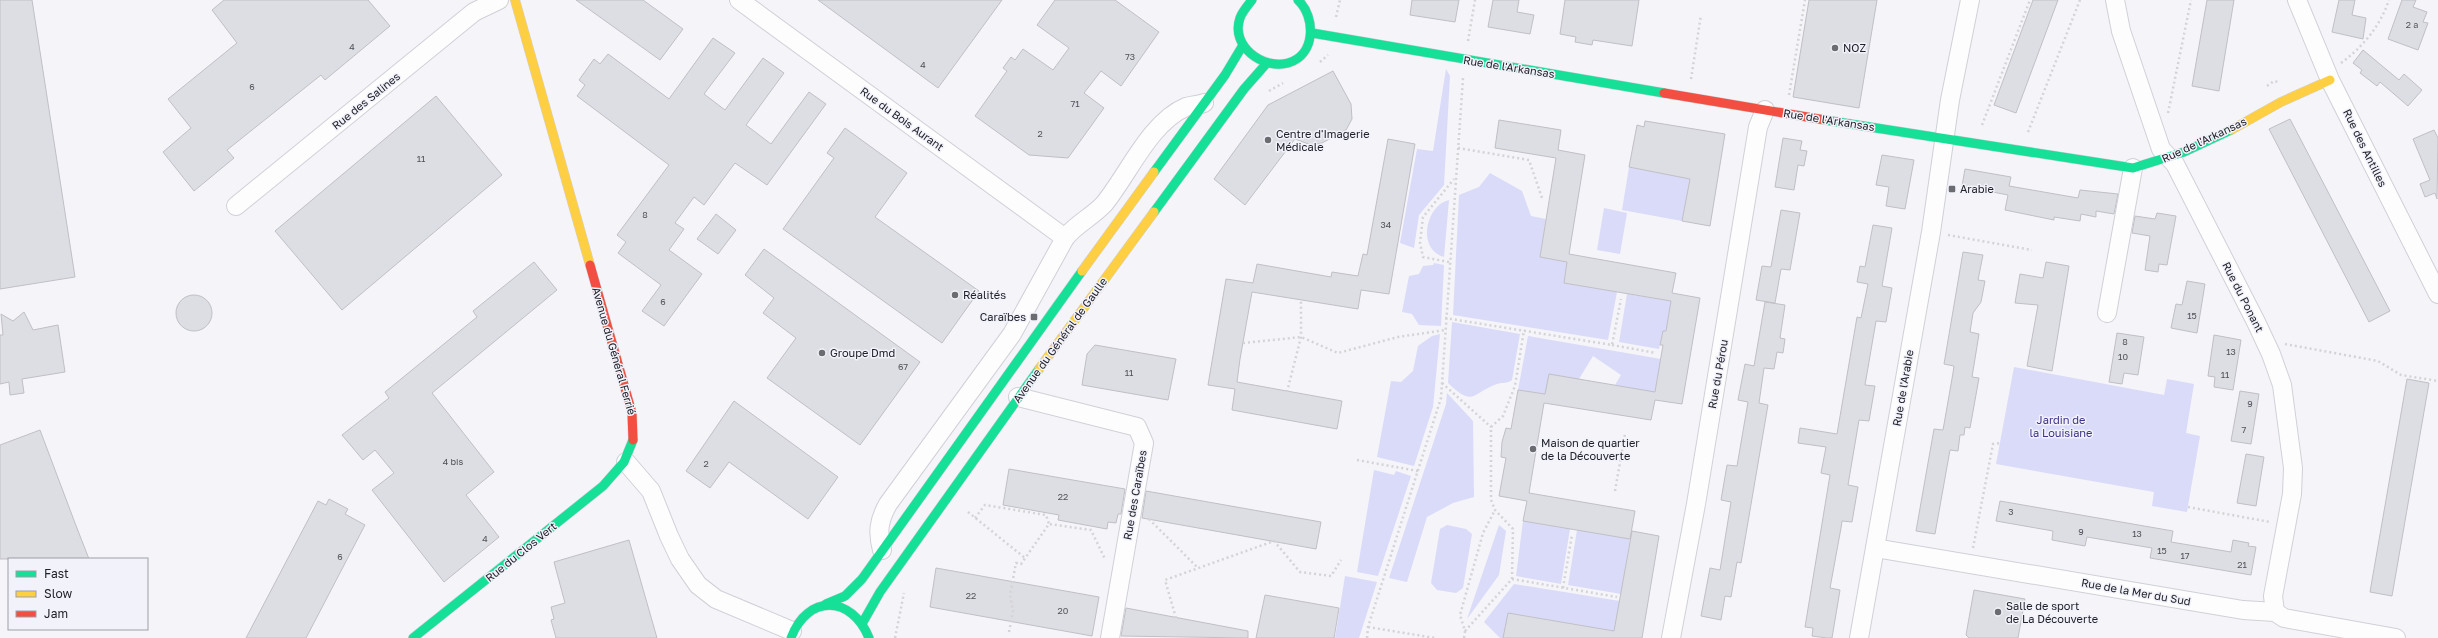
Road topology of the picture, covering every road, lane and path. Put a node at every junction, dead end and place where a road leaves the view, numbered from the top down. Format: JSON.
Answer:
{"nodes":[{"id":1,"x":499,"y":0,"type":"edge"},
{"id":2,"x":515,"y":0,"type":"edge"},
{"id":3,"x":739,"y":0,"type":"edge"},
{"id":4,"x":1298,"y":0,"type":"edge"},
{"id":5,"x":1475,"y":0,"type":"edge"},
{"id":6,"x":1805,"y":0,"type":"edge"},
{"id":7,"x":1970,"y":0,"type":"edge"},
{"id":8,"x":2030,"y":0,"type":"edge"},
{"id":9,"x":2080,"y":0,"type":"edge"},
{"id":10,"x":2115,"y":0,"type":"edge"},
{"id":11,"x":2191,"y":0,"type":"edge"},
{"id":12,"x":2297,"y":0,"type":"edge"},
{"id":13,"x":2389,"y":0,"type":"edge"},
{"id":14,"x":1245,"y":2,"type":"edge"},
{"id":15,"x":1701,"y":15,"type":"dead end"},
{"id":16,"x":1312,"y":33,"type":"junction"},
{"id":17,"x":1243,"y":45,"type":"junction"},
{"id":18,"x":1465,"y":59,"type":"junction"},
{"id":19,"x":1266,"y":64,"type":"junction"},
{"id":20,"x":2329,"y":77,"type":"junction"},
{"id":21,"x":1688,"y":97,"type":"junction"},
{"id":22,"x":1204,"y":103,"type":"junction"},
{"id":23,"x":1765,"y":110,"type":"junction"},
{"id":24,"x":1786,"y":114,"type":"junction"},
{"id":25,"x":2167,"y":120,"type":"dead end"},
{"id":26,"x":1944,"y":138,"type":"junction"},
{"id":27,"x":1975,"y":142,"type":"junction"},
{"id":28,"x":1458,"y":148,"type":"junction"},
{"id":29,"x":2021,"y":149,"type":"junction"},
{"id":30,"x":2169,"y":158,"type":"junction"},
{"id":31,"x":2133,"y":168,"type":"junction"},
{"id":32,"x":1455,"y":178,"type":"junction"},
{"id":33,"x":1542,"y":198,"type":"dead end"},
{"id":34,"x":236,"y":206,"type":"dead end"},
{"id":35,"x":1931,"y":232,"type":"junction"},
{"id":36,"x":1065,"y":238,"type":"junction"},
{"id":37,"x":2032,"y":250,"type":"dead end"},
{"id":38,"x":1449,"y":262,"type":"junction"},
{"id":39,"x":2438,"y":294,"type":"edge"},
{"id":40,"x":1621,"y":299,"type":"dead end"},
{"id":41,"x":1301,"y":300,"type":"dead end"},
{"id":42,"x":2107,"y":313,"type":"dead end"},
{"id":43,"x":1445,"y":318,"type":"junction"},
{"id":44,"x":1445,"y":330,"type":"junction"},
{"id":45,"x":1524,"y":330,"type":"junction"},
{"id":46,"x":1301,"y":337,"type":"junction"},
{"id":47,"x":2265,"y":341,"type":"junction"},
{"id":48,"x":1243,"y":343,"type":"dead end"},
{"id":49,"x":1612,"y":345,"type":"junction"},
{"id":50,"x":1656,"y":353,"type":"dead end"},
{"id":51,"x":2438,"y":381,"type":"edge"},
{"id":52,"x":1442,"y":383,"type":"junction"},
{"id":53,"x":1287,"y":392,"type":"dead end"},
{"id":54,"x":1018,"y":397,"type":"junction"},
{"id":55,"x":1491,"y":426,"type":"junction"},
{"id":56,"x":1625,"y":434,"type":"dead end"},
{"id":57,"x":2000,"y":443,"type":"dead end"},
{"id":58,"x":1358,"y":460,"type":"dead end"},
{"id":59,"x":626,"y":462,"type":"junction"},
{"id":60,"x":1418,"y":471,"type":"junction"},
{"id":61,"x":1615,"y":491,"type":"dead end"},
{"id":62,"x":2188,"y":507,"type":"dead end"},
{"id":63,"x":1495,"y":510,"type":"junction"},
{"id":64,"x":968,"y":512,"type":"dead end"},
{"id":65,"x":975,"y":518,"type":"junction"},
{"id":66,"x":1149,"y":519,"type":"dead end"},
{"id":67,"x":1049,"y":524,"type":"junction"},
{"id":68,"x":2286,"y":525,"type":"junction"},
{"id":69,"x":1572,"y":535,"type":"dead end"},
{"id":70,"x":1874,"y":548,"type":"junction"},
{"id":71,"x":882,"y":550,"type":"junction"},
{"id":72,"x":1026,"y":558,"type":"junction"},
{"id":73,"x":1341,"y":560,"type":"dead end"},
{"id":74,"x":1107,"y":562,"type":"dead end"},
{"id":75,"x":1970,"y":563,"type":"junction"},
{"id":76,"x":1198,"y":568,"type":"junction"},
{"id":77,"x":1512,"y":579,"type":"junction"},
{"id":78,"x":1563,"y":588,"type":"junction"},
{"id":79,"x":1617,"y":597,"type":"dead end"},
{"id":80,"x":902,"y":601,"type":"dead end"},
{"id":81,"x":826,"y":604,"type":"junction"},
{"id":82,"x":2275,"y":612,"type":"junction"},
{"id":83,"x":1176,"y":618,"type":"dead end"},
{"id":84,"x":863,"y":622,"type":"junction"},
{"id":85,"x":1368,"y":627,"type":"junction"},
{"id":86,"x":1465,"y":631,"type":"junction"},
{"id":87,"x":1009,"y":632,"type":"dead end"},
{"id":88,"x":792,"y":635,"type":"edge"},
{"id":89,"x":413,"y":638,"type":"edge"},
{"id":90,"x":868,"y":638,"type":"edge"},
{"id":91,"x":895,"y":638,"type":"edge"},
{"id":92,"x":1110,"y":638,"type":"edge"},
{"id":93,"x":1367,"y":638,"type":"edge"},
{"id":94,"x":1435,"y":638,"type":"edge"},
{"id":95,"x":1464,"y":638,"type":"edge"},
{"id":96,"x":1671,"y":638,"type":"edge"},
{"id":97,"x":1859,"y":638,"type":"edge"},
{"id":98,"x":2396,"y":638,"type":"edge"}],
"edges":[{"from":1,"to":34,"type":"street","name":"Rue des Salines"},
{"from":2,"to":59,"type":"street","name":"Avenue du Général Ferrié"},
{"from":3,"to":36,"type":"street","name":"Rue du Bois Aurant"},
{"from":4,"to":16,"type":"street"},
{"from":5,"to":18,"type":"path"},
{"from":6,"to":24,"type":"path"},
{"from":7,"to":26,"type":"street","name":"Rue de l'Arabie"},
{"from":8,"to":27,"type":"path"},
{"from":9,"to":29,"type":"path"},
{"from":10,"to":30,"type":"street","name":"Rue du Ponant"},
{"from":11,"to":25,"type":"path"},
{"from":12,"to":20,"type":"street","name":"Rue des Antilles"},
{"from":13,"to":20,"type":"path"},
{"from":14,"to":17,"type":"street"},
{"from":15,"to":21,"type":"path"},
{"from":16,"to":18,"type":"street","name":"Rue de l'Arkansas"},
{"from":16,"to":19,"type":"street"},
{"from":17,"to":19,"type":"street"},
{"from":17,"to":22,"type":"street","name":"Avenue du Général de Gaulle"},
{"from":18,"to":21,"type":"street","name":"Rue de l'Arkansas"},
{"from":18,"to":28,"type":"path"},
{"from":19,"to":54,"type":"street","name":"Avenue du Général de Gaulle"},
{"from":20,"to":30,"type":"street","name":"Rue de l'Arkansas"},
{"from":20,"to":39,"type":"street","name":"Rue des Antilles"},
{"from":21,"to":23,"type":"street","name":"Rue de l'Arkansas"},
{"from":22,"to":36,"type":"street"},
{"from":22,"to":71,"type":"street","name":"Avenue du Général de Gaulle"},
{"from":23,"to":24,"type":"street","name":"Rue de l'Arkansas"},
{"from":23,"to":96,"type":"street","name":"Rue du Pérou"},
{"from":24,"to":26,"type":"street","name":"Rue de l'Arkansas"},
{"from":26,"to":27,"type":"street","name":"Rue de l'Arkansas"},
{"from":26,"to":35,"type":"street","name":"Rue de l'Arabie"},
{"from":27,"to":29,"type":"street","name":"Rue de l'Arkansas"},
{"from":28,"to":32,"type":"path"},
{"from":28,"to":33,"type":"path"},
{"from":29,"to":31,"type":"street","name":"Rue de l'Arkansas"},
{"from":30,"to":31,"type":"street","name":"Rue de l'Arkansas"},
{"from":30,"to":47,"type":"street","name":"Rue du Ponant"},
{"from":31,"to":42,"type":"street"},
{"from":32,"to":38,"type":"path"},
{"from":32,"to":38,"type":"path"},
{"from":35,"to":37,"type":"path"},
{"from":35,"to":70,"type":"street","name":"Rue de l'Arabie"},
{"from":36,"to":71,"type":"street"},
{"from":38,"to":43,"type":"path"},
{"from":40,"to":49,"type":"path"},
{"from":41,"to":46,"type":"path"},
{"from":43,"to":44,"type":"path"},
{"from":43,"to":45,"type":"path"},
{"from":44,"to":46,"type":"path"},
{"from":44,"to":52,"type":"path"},
{"from":45,"to":49,"type":"path"},
{"from":45,"to":55,"type":"path"},
{"from":46,"to":48,"type":"path"},
{"from":46,"to":53,"type":"path"},
{"from":47,"to":51,"type":"path"},
{"from":47,"to":68,"type":"street","name":"Rue du Ponant"},
{"from":49,"to":50,"type":"path"},
{"from":52,"to":55,"type":"path"},
{"from":52,"to":60,"type":"path"},
{"from":54,"to":84,"type":"street","name":"Avenue du Général de Gaulle"},
{"from":54,"to":92,"type":"street","name":"Rue des Caraïbes"},
{"from":55,"to":63,"type":"path"},
{"from":56,"to":61,"type":"path"},
{"from":57,"to":75,"type":"path"},
{"from":58,"to":60,"type":"path"},
{"from":59,"to":88,"type":"street"},
{"from":59,"to":89,"type":"street","name":"Rue du Clos Vert"},
{"from":60,"to":85,"type":"path"},
{"from":62,"to":68,"type":"path"},
{"from":63,"to":77,"type":"path"},
{"from":63,"to":86,"type":"path"},
{"from":64,"to":65,"type":"path"},
{"from":65,"to":67,"type":"path"},
{"from":65,"to":72,"type":"path"},
{"from":66,"to":76,"type":"path"},
{"from":67,"to":72,"type":"path"},
{"from":67,"to":74,"type":"path"},
{"from":68,"to":82,"type":"street","name":"Rue du Ponant"},
{"from":69,"to":78,"type":"path"},
{"from":70,"to":75,"type":"street","name":"Rue de la Mer du Sud"},
{"from":70,"to":97,"type":"street","name":"Rue de l'Arabie"},
{"from":71,"to":81,"type":"street","name":"Avenue du Général de Gaulle"},
{"from":72,"to":87,"type":"path"},
{"from":73,"to":76,"type":"path"},
{"from":75,"to":82,"type":"street","name":"Rue de la Mer du Sud"},
{"from":76,"to":83,"type":"path"},
{"from":77,"to":78,"type":"path"},
{"from":77,"to":86,"type":"path"},
{"from":78,"to":79,"type":"path"},
{"from":80,"to":91,"type":"path"},
{"from":81,"to":84,"type":"street"},
{"from":81,"to":88,"type":"street","name":"Avenue du Général de Gaulle"},
{"from":82,"to":98,"type":"street","name":"Rue de la Mer du Sud"},
{"from":84,"to":90,"type":"street"},
{"from":85,"to":93,"type":"path"},
{"from":85,"to":94,"type":"path"},
{"from":86,"to":95,"type":"path"}]}
